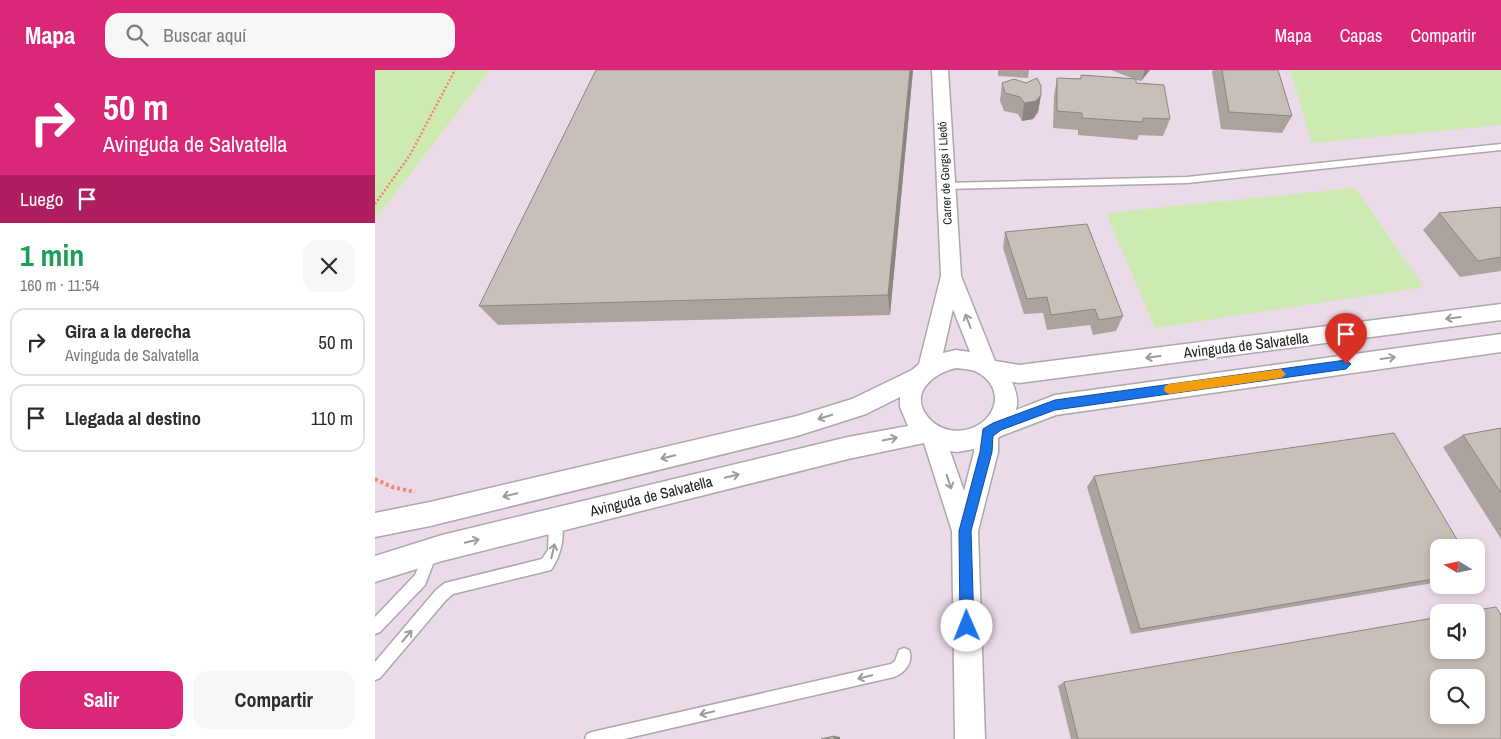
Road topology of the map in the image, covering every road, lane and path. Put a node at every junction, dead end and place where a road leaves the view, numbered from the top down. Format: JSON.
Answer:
{"nodes":[{"id":1,"x":455,"y":70,"type":"edge"},
{"id":2,"x":940,"y":70,"type":"edge"},
{"id":3,"x":1501,"y":146,"type":"edge"},
{"id":4,"x":945,"y":186,"type":"junction"},
{"id":5,"x":375,"y":204,"type":"edge"},
{"id":6,"x":951,"y":276,"type":"junction"},
{"id":7,"x":1501,"y":312,"type":"edge"},
{"id":8,"x":1501,"y":343,"type":"edge"},
{"id":9,"x":987,"y":368,"type":"junction"},
{"id":10,"x":924,"y":373,"type":"junction"},
{"id":11,"x":992,"y":430,"type":"junction"},
{"id":12,"x":931,"y":434,"type":"junction"},
{"id":13,"x":555,"y":520,"type":"junction"},
{"id":14,"x":375,"y":525,"type":"edge"},
{"id":15,"x":965,"y":531,"type":"junction"},
{"id":16,"x":432,"y":551,"type":"junction"},
{"id":17,"x":375,"y":569,"type":"edge"},
{"id":18,"x":375,"y":627,"type":"edge"},
{"id":19,"x":904,"y":655,"type":"dead end"},
{"id":20,"x":375,"y":673,"type":"edge"},
{"id":21,"x":592,"y":739,"type":"edge"},
{"id":22,"x":969,"y":739,"type":"edge"}],
"edges":[{"from":1,"to":5,"type":"path"},
{"from":2,"to":4,"type":"street","name":"Carrer de Gorgs i Lledó"},
{"from":3,"to":4,"type":"lane"},
{"from":4,"to":6,"type":"street","name":"Carrer de Gorgs i Lledó"},
{"from":9,"to":6,"type":"street","name":"Carrer de Gorgs i Lledó","one_way":true},
{"from":6,"to":10,"type":"street","name":"Carrer de Gorgs i Lledó"},
{"from":7,"to":9,"type":"street","name":"Avinguda de Salvatella","one_way":true},
{"from":11,"to":8,"type":"street","one_way":true},
{"from":9,"to":10,"type":"street"},
{"from":9,"to":11,"type":"street"},
{"from":10,"to":12,"type":"street"},
{"from":10,"to":14,"type":"street","one_way":true},
{"from":11,"to":12,"type":"street"},
{"from":11,"to":15,"type":"street"},
{"from":13,"to":12,"type":"street","name":"Avinguda de Salvatella","one_way":true},
{"from":12,"to":15,"type":"street","one_way":true},
{"from":16,"to":13,"type":"street","name":"Avinguda de Salvatella","one_way":true},
{"from":20,"to":13,"type":"lane","one_way":true},
{"from":15,"to":22,"type":"street"},
{"from":16,"to":17,"type":"street","name":"Avinguda de Salvatella"},
{"from":16,"to":18,"type":"lane"},
{"from":19,"to":21,"type":"lane","one_way":true}]}
